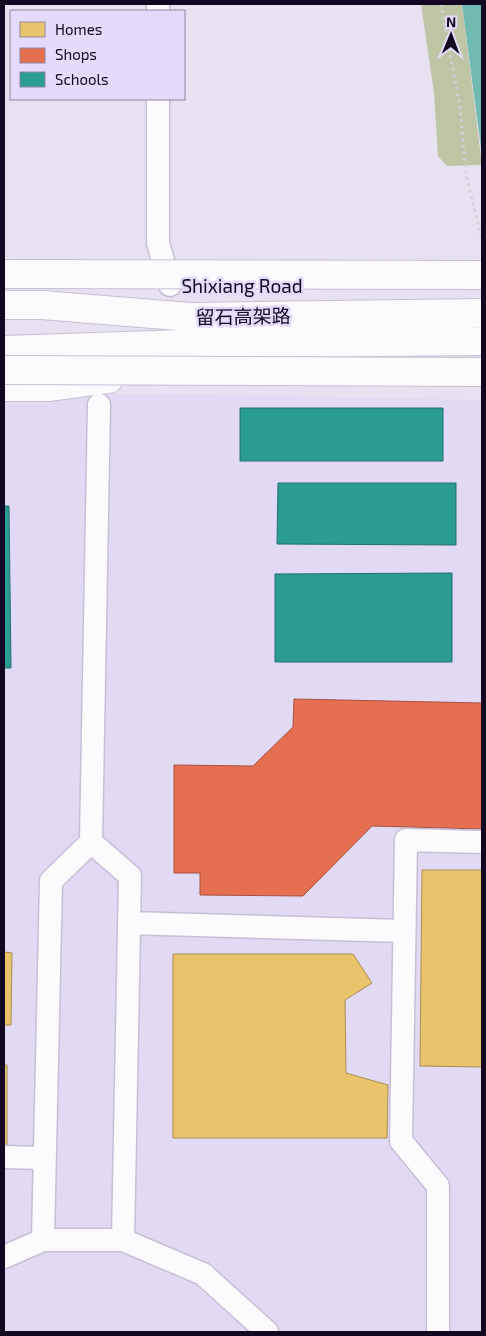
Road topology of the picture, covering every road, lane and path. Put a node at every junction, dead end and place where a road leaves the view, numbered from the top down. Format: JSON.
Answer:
{"nodes":[{"id":1,"x":441,"y":4,"type":"edge"},
{"id":2,"x":158,"y":100,"type":"edge"},
{"id":3,"x":482,"y":240,"type":"edge"},
{"id":4,"x":4,"y":263,"type":"edge"},
{"id":5,"x":4,"y":274,"type":"edge"},
{"id":6,"x":482,"y":275,"type":"edge"},
{"id":7,"x":482,"y":283,"type":"edge"},
{"id":8,"x":170,"y":285,"type":"junction"},
{"id":9,"x":4,"y":300,"type":"edge"},
{"id":10,"x":42,"y":305,"type":"junction"},
{"id":11,"x":4,"y":306,"type":"edge"},
{"id":12,"x":482,"y":313,"type":"edge"},
{"id":13,"x":482,"y":341,"type":"edge"},
{"id":14,"x":4,"y":350,"type":"edge"},
{"id":15,"x":41,"y":350,"type":"junction"},
{"id":16,"x":4,"y":354,"type":"edge"},
{"id":17,"x":482,"y":367,"type":"edge"},
{"id":18,"x":4,"y":370,"type":"edge"},
{"id":19,"x":482,"y":372,"type":"edge"},
{"id":20,"x":4,"y":387,"type":"edge"},
{"id":21,"x":99,"y":405,"type":"dead end"},
{"id":22,"x":91,"y":842,"type":"junction"},
{"id":23,"x":482,"y":842,"type":"edge"},
{"id":24,"x":129,"y":923,"type":"junction"},
{"id":25,"x":403,"y":931,"type":"junction"},
{"id":26,"x":4,"y":1157,"type":"edge"},
{"id":27,"x":44,"y":1158,"type":"junction"},
{"id":28,"x":43,"y":1240,"type":"junction"},
{"id":29,"x":123,"y":1240,"type":"junction"},
{"id":30,"x":4,"y":1257,"type":"edge"},
{"id":31,"x":267,"y":1332,"type":"edge"},
{"id":32,"x":438,"y":1332,"type":"edge"}],
"edges":[{"from":1,"to":3,"type":"path"},
{"from":2,"to":8,"type":"street"},
{"from":4,"to":8,"type":"main road","name":"Shixiang Road"},
{"from":5,"to":6,"type":"main road","bridge":true},
{"from":7,"to":8,"type":"main road","name":"Shixiang Road"},
{"from":9,"to":10,"type":"main road"},
{"from":10,"to":11,"type":"main road","name":"留石高架路"},
{"from":10,"to":12,"type":"main road","name":"留石高架路"},
{"from":13,"to":15,"type":"main road","name":"留石高架路"},
{"from":14,"to":15,"type":"main road","name":"留石高架路"},
{"from":15,"to":16,"type":"main road"},
{"from":17,"to":20,"type":"main road"},
{"from":18,"to":19,"type":"main road","bridge":true},
{"from":21,"to":22,"type":"street"},
{"from":22,"to":24,"type":"street"},
{"from":22,"to":27,"type":"street"},
{"from":23,"to":25,"type":"street"},
{"from":24,"to":25,"type":"street"},
{"from":24,"to":29,"type":"street"},
{"from":25,"to":32,"type":"street"},
{"from":26,"to":27,"type":"street"},
{"from":27,"to":28,"type":"street"},
{"from":28,"to":29,"type":"street"},
{"from":28,"to":30,"type":"street"},
{"from":29,"to":31,"type":"street"}]}
